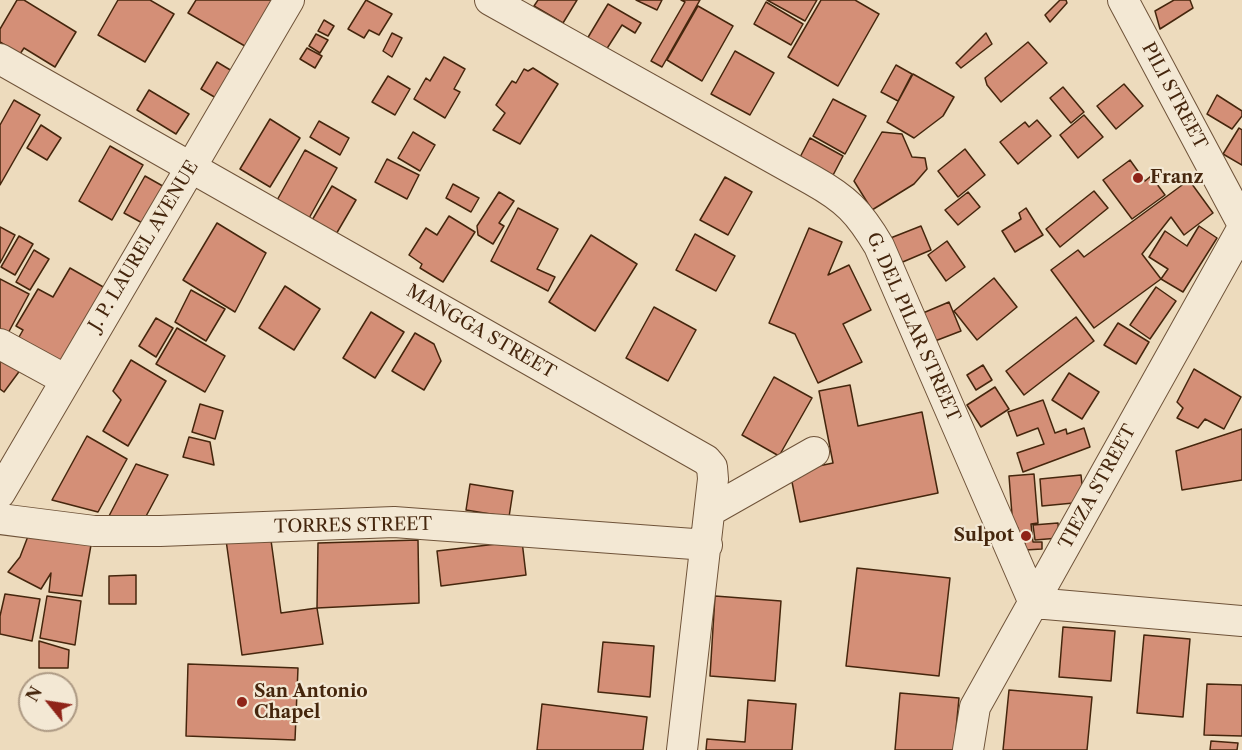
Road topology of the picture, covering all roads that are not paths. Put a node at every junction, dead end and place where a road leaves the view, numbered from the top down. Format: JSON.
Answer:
{"nodes":[{"id":1,"x":289,"y":0,"type":"edge"},
{"id":2,"x":490,"y":0,"type":"edge"},
{"id":3,"x":1123,"y":0,"type":"edge"},
{"id":4,"x":0,"y":59,"type":"edge"},
{"id":5,"x":191,"y":167,"type":"junction"},
{"id":6,"x":1242,"y":223,"type":"edge"},
{"id":7,"x":1242,"y":229,"type":"edge"},
{"id":8,"x":0,"y":344,"type":"edge"},
{"id":9,"x":66,"y":380,"type":"junction"},
{"id":10,"x":13,"y":444,"type":"edge"},
{"id":11,"x":814,"y":452,"type":"dead end"},
{"id":12,"x":0,"y":493,"type":"edge"},
{"id":13,"x":710,"y":511,"type":"junction"},
{"id":14,"x":0,"y":519,"type":"edge"},
{"id":15,"x":707,"y":545,"type":"junction"},
{"id":16,"x":1034,"y":603,"type":"junction"},
{"id":17,"x":1242,"y":621,"type":"edge"},
{"id":18,"x":682,"y":750,"type":"edge"},
{"id":19,"x":968,"y":750,"type":"edge"}],
"edges":[{"from":1,"to":5,"type":"street","name":"J. P. LAUREL AVENUE"},
{"from":2,"to":16,"type":"street","name":"G. DEL PILAR STREET"},
{"from":3,"to":6,"type":"street","name":"PILI STREET"},
{"from":4,"to":5,"type":"street","name":"MANGGA STREET"},
{"from":5,"to":9,"type":"street","name":"J. P. LAUREL AVENUE"},
{"from":5,"to":13,"type":"street","name":"MANGGA STREET"},
{"from":7,"to":16,"type":"street","name":"TIEZA STREET"},
{"from":8,"to":9,"type":"street"},
{"from":9,"to":10,"type":"street","name":"J. P. LAUREL AVENUE"},
{"from":10,"to":12,"type":"street","name":"J. P. LAUREL AVENUE"},
{"from":11,"to":13,"type":"street"},
{"from":13,"to":15,"type":"street","name":"MANGGA STREET"},
{"from":14,"to":15,"type":"street","name":"TORRES STREET"},
{"from":15,"to":18,"type":"street","name":"MANGGA STREET"},
{"from":16,"to":17,"type":"street"},
{"from":16,"to":19,"type":"street","name":"TIEZA STREET"}]}
